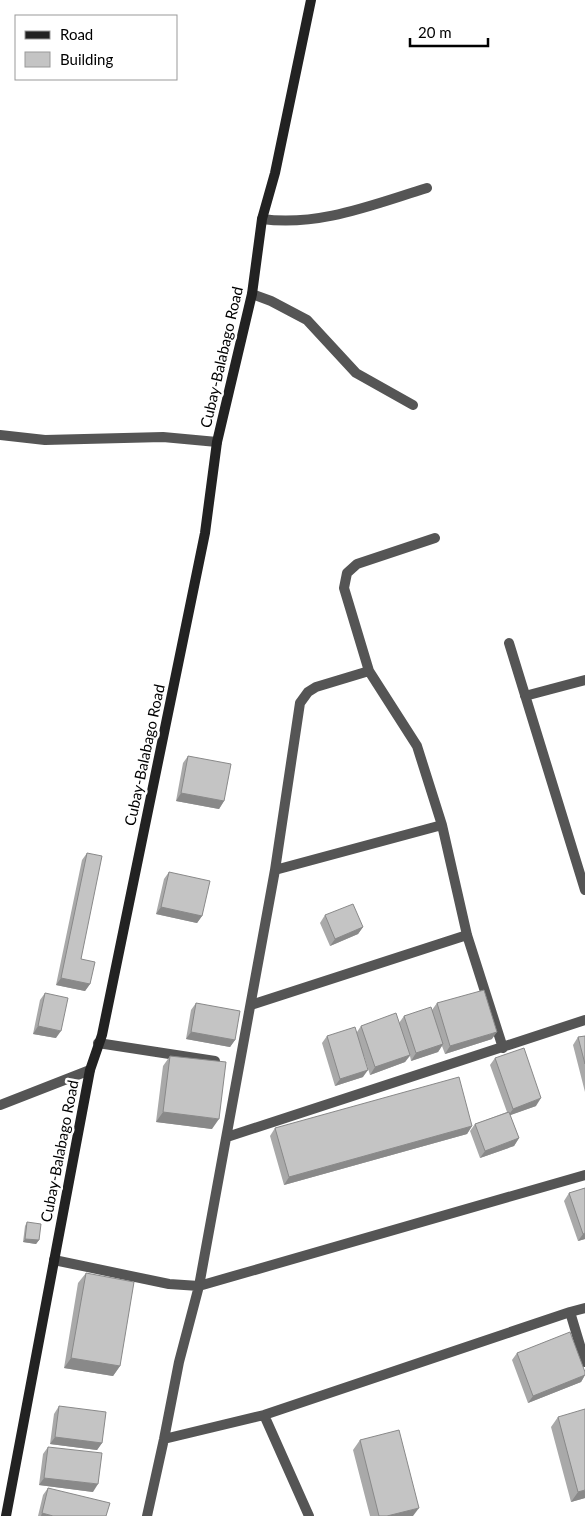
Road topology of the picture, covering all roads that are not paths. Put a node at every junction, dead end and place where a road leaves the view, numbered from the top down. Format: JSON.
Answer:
{"nodes":[{"id":1,"x":311,"y":0,"type":"edge"},
{"id":2,"x":427,"y":188,"type":"dead end"},
{"id":3,"x":262,"y":219,"type":"junction"},
{"id":4,"x":252,"y":294,"type":"junction"},
{"id":5,"x":413,"y":405,"type":"dead end"},
{"id":6,"x":0,"y":435,"type":"edge"},
{"id":7,"x":217,"y":442,"type":"junction"},
{"id":8,"x":435,"y":538,"type":"dead end"},
{"id":9,"x":509,"y":643,"type":"dead end"},
{"id":10,"x":369,"y":671,"type":"junction"},
{"id":11,"x":585,"y":680,"type":"edge"},
{"id":12,"x":525,"y":696,"type":"junction"},
{"id":13,"x":442,"y":825,"type":"junction"},
{"id":14,"x":275,"y":870,"type":"junction"},
{"id":15,"x":585,"y":890,"type":"edge"},
{"id":16,"x":467,"y":935,"type":"junction"},
{"id":17,"x":250,"y":1005,"type":"junction"},
{"id":18,"x":585,"y":1020,"type":"edge"},
{"id":19,"x":98,"y":1043,"type":"junction"},
{"id":20,"x":503,"y":1048,"type":"junction"},
{"id":21,"x":215,"y":1061,"type":"edge"},
{"id":22,"x":90,"y":1070,"type":"junction"},
{"id":23,"x":0,"y":1105,"type":"edge"},
{"id":24,"x":227,"y":1137,"type":"junction"},
{"id":25,"x":585,"y":1175,"type":"edge"},
{"id":26,"x":54,"y":1260,"type":"junction"},
{"id":27,"x":199,"y":1286,"type":"junction"},
{"id":28,"x":585,"y":1308,"type":"edge"},
{"id":29,"x":570,"y":1312,"type":"junction"},
{"id":30,"x":585,"y":1362,"type":"edge"},
{"id":31,"x":264,"y":1415,"type":"junction"},
{"id":32,"x":164,"y":1439,"type":"junction"},
{"id":33,"x":6,"y":1516,"type":"edge"},
{"id":34,"x":147,"y":1516,"type":"edge"},
{"id":35,"x":309,"y":1516,"type":"edge"}],
"edges":[{"from":1,"to":3,"type":"main road","name":"Cubay-Balabago Road"},
{"from":2,"to":3,"type":"street"},
{"from":3,"to":4,"type":"main road","name":"Cubay-Balabago Road"},
{"from":4,"to":5,"type":"street"},
{"from":4,"to":7,"type":"main road","name":"Cubay-Balabago Road"},
{"from":6,"to":7,"type":"street"},
{"from":7,"to":19,"type":"main road","name":"Cubay-Balabago Road"},
{"from":8,"to":10,"type":"street"},
{"from":9,"to":12,"type":"street"},
{"from":10,"to":13,"type":"street"},
{"from":10,"to":14,"type":"street"},
{"from":11,"to":12,"type":"street"},
{"from":12,"to":15,"type":"street"},
{"from":13,"to":14,"type":"street"},
{"from":13,"to":16,"type":"street"},
{"from":14,"to":17,"type":"street"},
{"from":16,"to":17,"type":"street"},
{"from":16,"to":20,"type":"street"},
{"from":17,"to":24,"type":"street"},
{"from":18,"to":20,"type":"street"},
{"from":19,"to":21,"type":"street"},
{"from":19,"to":22,"type":"main road","name":"Cubay-Balabago Road"},
{"from":20,"to":24,"type":"street"},
{"from":22,"to":23,"type":"street"},
{"from":22,"to":26,"type":"main road","name":"Cubay-Balabago Road"},
{"from":24,"to":27,"type":"street"},
{"from":25,"to":27,"type":"street"},
{"from":26,"to":27,"type":"street"},
{"from":26,"to":33,"type":"main road","name":"Cubay-Balabago Road"},
{"from":27,"to":32,"type":"street"},
{"from":28,"to":29,"type":"street"},
{"from":29,"to":30,"type":"street"},
{"from":29,"to":31,"type":"street"},
{"from":31,"to":32,"type":"street"},
{"from":31,"to":35,"type":"street"},
{"from":32,"to":34,"type":"street"}]}
